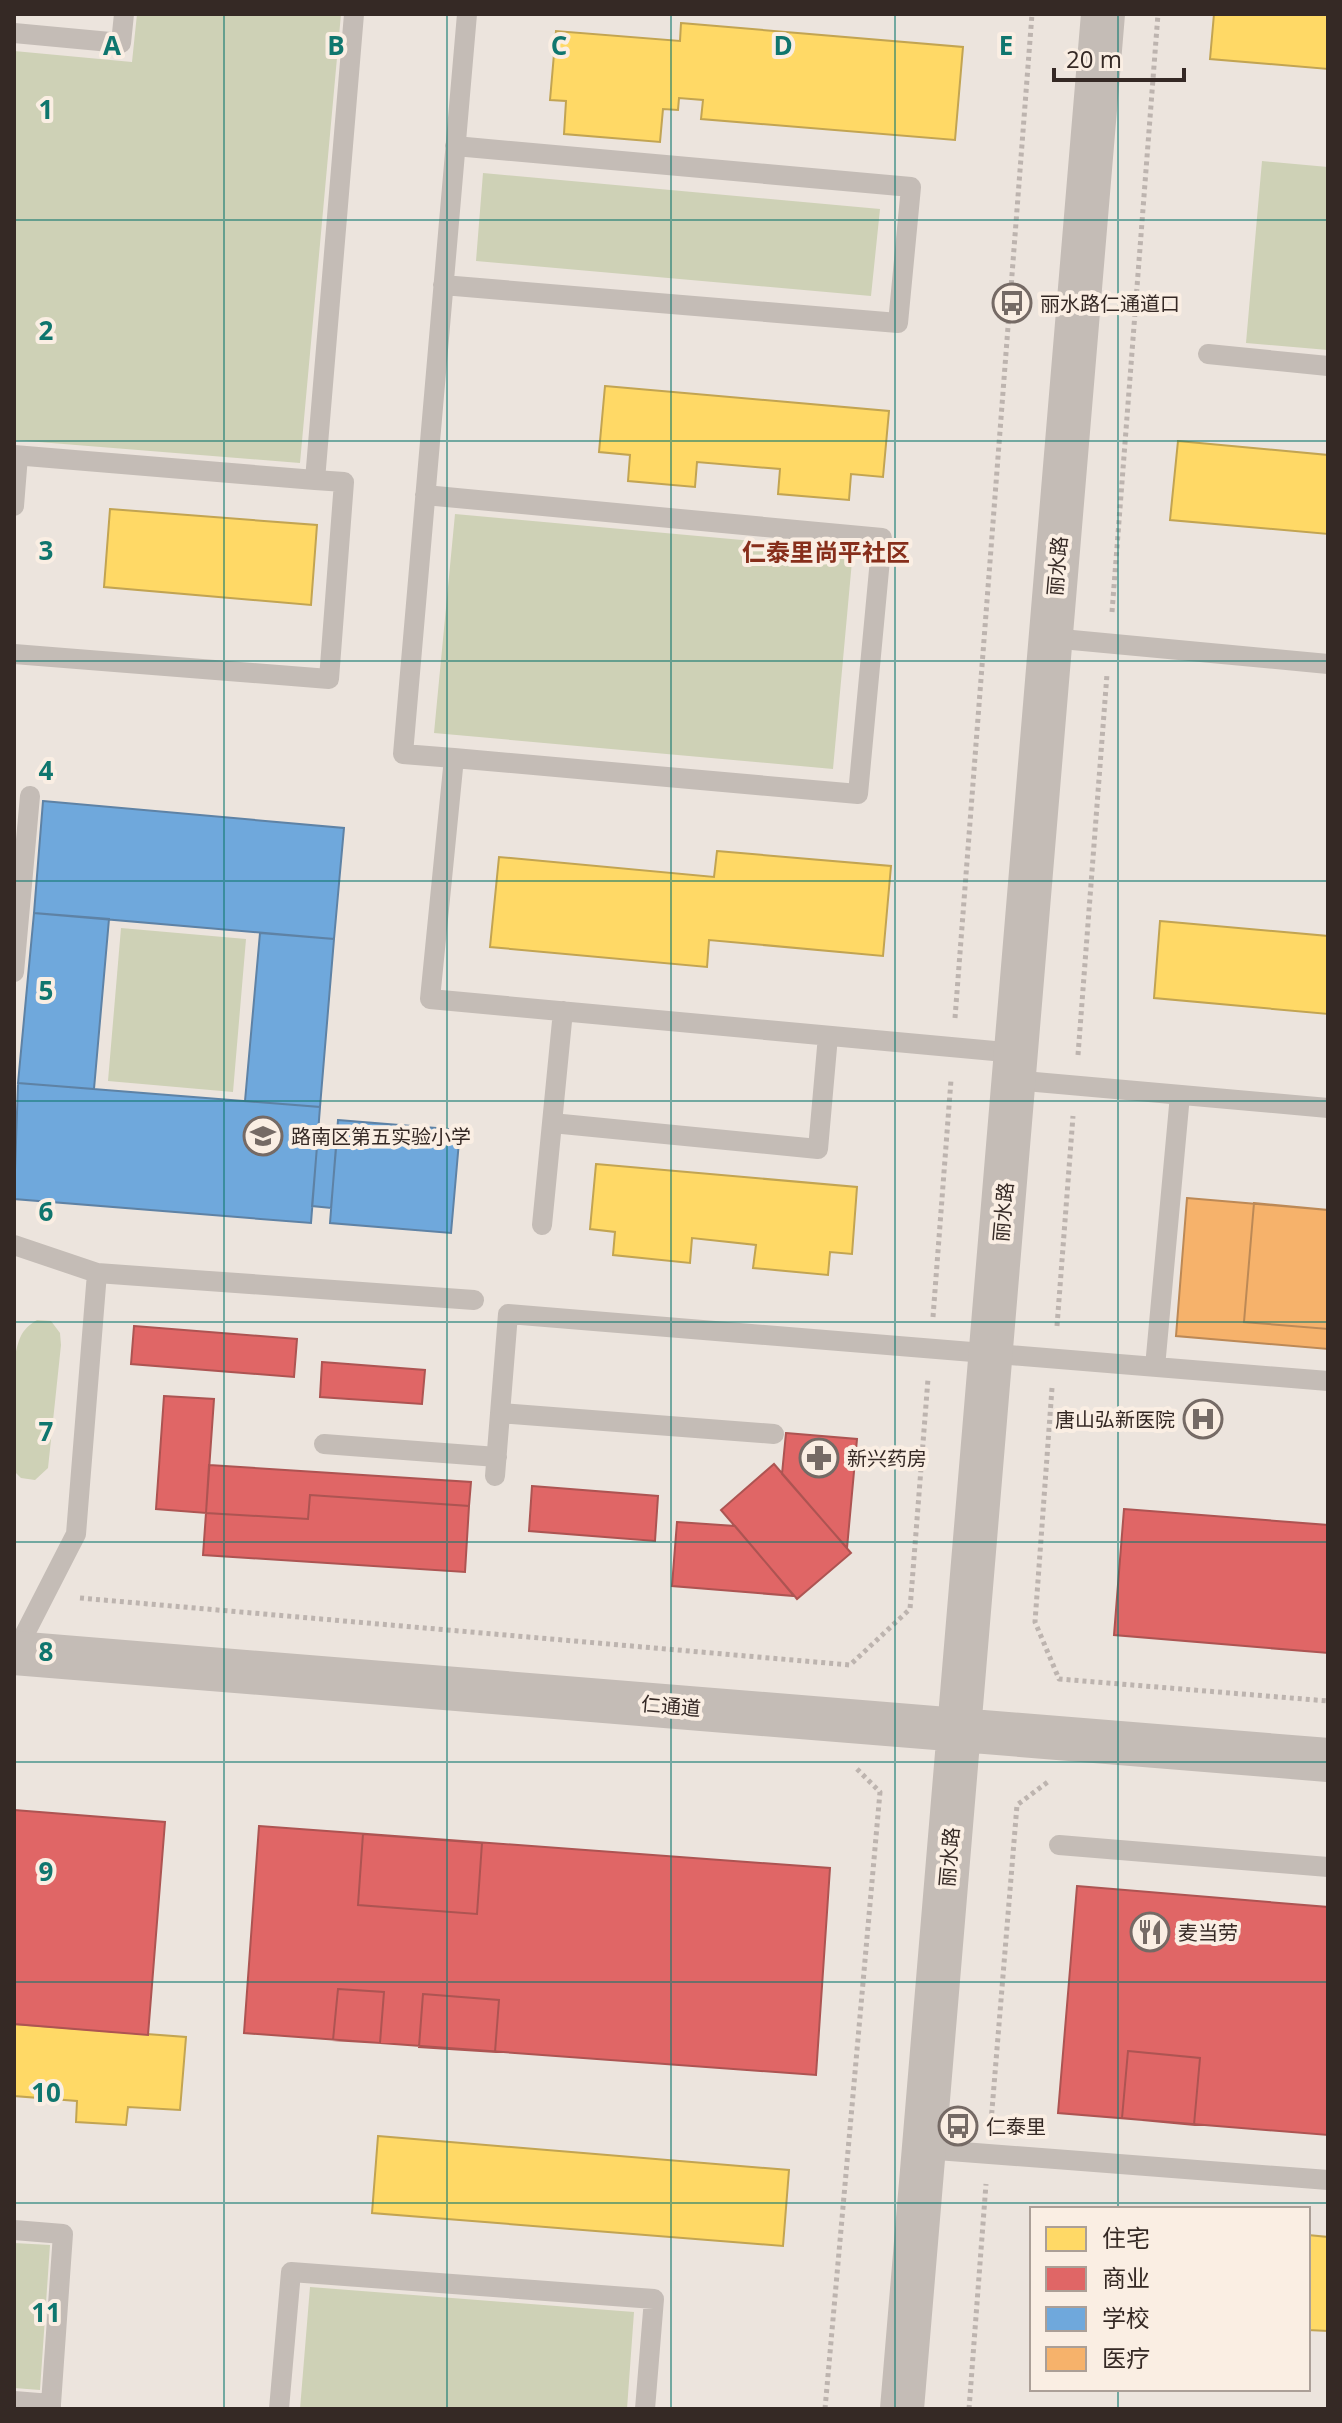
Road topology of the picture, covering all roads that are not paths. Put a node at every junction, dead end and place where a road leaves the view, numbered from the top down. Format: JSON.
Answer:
{"nodes":[{"id":1,"x":124,"y":14,"type":"edge"},
{"id":2,"x":354,"y":14,"type":"edge"},
{"id":3,"x":467,"y":14,"type":"edge"},
{"id":4,"x":1103,"y":14,"type":"edge"},
{"id":5,"x":14,"y":33,"type":"edge"},
{"id":6,"x":455,"y":146,"type":"junction"},
{"id":7,"x":443,"y":285,"type":"junction"},
{"id":8,"x":1208,"y":354,"type":"dead end"},
{"id":9,"x":1328,"y":366,"type":"edge"},
{"id":10,"x":16,"y":456,"type":"edge"},
{"id":11,"x":315,"y":480,"type":"junction"},
{"id":12,"x":425,"y":495,"type":"junction"},
{"id":13,"x":14,"y":506,"type":"edge"},
{"id":14,"x":1051,"y":638,"type":"junction"},
{"id":15,"x":14,"y":654,"type":"edge"},
{"id":16,"x":1328,"y":664,"type":"edge"},
{"id":17,"x":454,"y":758,"type":"junction"},
{"id":18,"x":30,"y":796,"type":"dead end"},
{"id":19,"x":14,"y":972,"type":"edge"},
{"id":20,"x":563,"y":1011,"type":"junction"},
{"id":21,"x":828,"y":1036,"type":"junction"},
{"id":22,"x":1015,"y":1067,"type":"junction"},
{"id":23,"x":1180,"y":1095,"type":"junction"},
{"id":24,"x":1328,"y":1108,"type":"edge"},
{"id":25,"x":552,"y":1123,"type":"junction"},
{"id":26,"x":542,"y":1225,"type":"dead end"},
{"id":27,"x":14,"y":1245,"type":"edge"},
{"id":28,"x":97,"y":1273,"type":"junction"},
{"id":29,"x":474,"y":1300,"type":"dead end"},
{"id":30,"x":991,"y":1354,"type":"junction"},
{"id":31,"x":1155,"y":1367,"type":"junction"},
{"id":32,"x":1328,"y":1381,"type":"edge"},
{"id":33,"x":500,"y":1413,"type":"junction"},
{"id":34,"x":774,"y":1434,"type":"dead end"},
{"id":35,"x":324,"y":1444,"type":"dead end"},
{"id":36,"x":14,"y":1652,"type":"edge"},
{"id":37,"x":960,"y":1730,"type":"junction"},
{"id":38,"x":1328,"y":1760,"type":"edge"},
{"id":39,"x":1059,"y":1845,"type":"dead end"},
{"id":40,"x":1328,"y":1867,"type":"edge"},
{"id":41,"x":924,"y":2149,"type":"junction"},
{"id":42,"x":1328,"y":2180,"type":"edge"},
{"id":43,"x":14,"y":2230,"type":"edge"},
{"id":44,"x":14,"y":2401,"type":"edge"},
{"id":45,"x":51,"y":2407,"type":"edge"},
{"id":46,"x":279,"y":2409,"type":"edge"},
{"id":47,"x":645,"y":2409,"type":"edge"},
{"id":48,"x":902,"y":2409,"type":"edge"}],
"edges":[{"from":1,"to":5,"type":"lane"},
{"from":2,"to":11,"type":"lane"},
{"from":3,"to":6,"type":"lane"},
{"from":4,"to":14,"type":"street","name":"丽水路"},
{"from":6,"to":7,"type":"lane"},
{"from":6,"to":7,"type":"lane"},
{"from":7,"to":12,"type":"lane"},
{"from":8,"to":9,"type":"lane"},
{"from":10,"to":11,"type":"lane"},
{"from":10,"to":13,"type":"lane"},
{"from":11,"to":15,"type":"lane"},
{"from":12,"to":17,"type":"lane"},
{"from":12,"to":17,"type":"lane"},
{"from":14,"to":16,"type":"lane"},
{"from":14,"to":22,"type":"street","name":"丽水路"},
{"from":17,"to":20,"type":"lane"},
{"from":18,"to":19,"type":"lane"},
{"from":20,"to":21,"type":"lane"},
{"from":20,"to":25,"type":"lane"},
{"from":21,"to":22,"type":"lane"},
{"from":21,"to":25,"type":"lane"},
{"from":22,"to":23,"type":"lane"},
{"from":22,"to":30,"type":"street","name":"丽水路"},
{"from":23,"to":24,"type":"lane"},
{"from":23,"to":31,"type":"lane"},
{"from":25,"to":26,"type":"lane"},
{"from":27,"to":28,"type":"lane"},
{"from":28,"to":29,"type":"lane"},
{"from":28,"to":36,"type":"lane"},
{"from":30,"to":31,"type":"lane"},
{"from":30,"to":33,"type":"lane"},
{"from":30,"to":37,"type":"street","name":"丽水路"},
{"from":31,"to":32,"type":"lane"},
{"from":33,"to":34,"type":"lane"},
{"from":33,"to":35,"type":"lane"},
{"from":36,"to":37,"type":"street","name":"仁通道"},
{"from":37,"to":38,"type":"street","name":"仁通道"},
{"from":37,"to":41,"type":"street","name":"丽水路"},
{"from":39,"to":40,"type":"lane"},
{"from":41,"to":42,"type":"lane"},
{"from":41,"to":48,"type":"street","name":"丽水路"},
{"from":43,"to":45,"type":"lane"},
{"from":44,"to":45,"type":"lane"},
{"from":46,"to":47,"type":"lane"}]}
